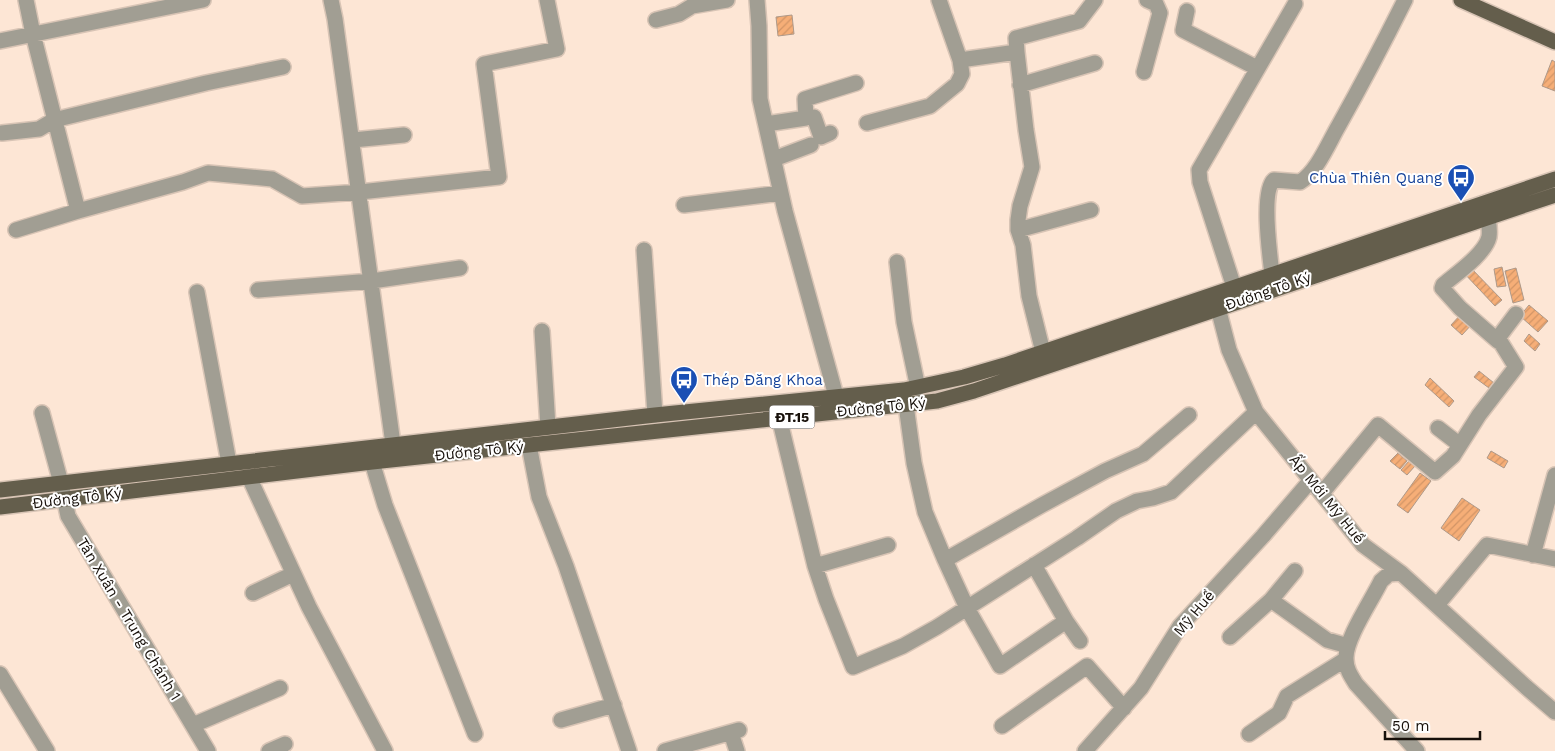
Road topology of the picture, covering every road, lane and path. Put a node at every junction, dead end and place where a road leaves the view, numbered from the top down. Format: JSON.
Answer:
{"nodes":[{"id":1,"x":26,"y":0,"type":"edge"},
{"id":2,"x":203,"y":0,"type":"edge"},
{"id":3,"x":331,"y":0,"type":"edge"},
{"id":4,"x":547,"y":0,"type":"edge"},
{"id":5,"x":727,"y":0,"type":"edge"},
{"id":6,"x":757,"y":0,"type":"edge"},
{"id":7,"x":939,"y":0,"type":"edge"},
{"id":8,"x":1095,"y":0,"type":"edge"},
{"id":9,"x":1147,"y":0,"type":"edge"},
{"id":10,"x":1405,"y":0,"type":"edge"},
{"id":11,"x":1461,"y":0,"type":"edge"},
{"id":12,"x":1295,"y":4,"type":"dead end"},
{"id":13,"x":1187,"y":10,"type":"dead end"},
{"id":14,"x":656,"y":20,"type":"dead end"},
{"id":15,"x":32,"y":34,"type":"junction"},
{"id":16,"x":0,"y":41,"type":"edge"},
{"id":17,"x":1555,"y":42,"type":"edge"},
{"id":18,"x":1016,"y":45,"type":"junction"},
{"id":19,"x":960,"y":60,"type":"junction"},
{"id":20,"x":1095,"y":63,"type":"dead end"},
{"id":21,"x":283,"y":67,"type":"dead end"},
{"id":22,"x":1258,"y":68,"type":"junction"},
{"id":23,"x":1144,"y":72,"type":"dead end"},
{"id":24,"x":856,"y":83,"type":"dead end"},
{"id":25,"x":1020,"y":86,"type":"junction"},
{"id":26,"x":815,"y":116,"type":"junction"},
{"id":27,"x":54,"y":120,"type":"junction"},
{"id":28,"x":867,"y":123,"type":"dead end"},
{"id":29,"x":766,"y":124,"type":"junction"},
{"id":30,"x":2,"y":133,"type":"dead end"},
{"id":31,"x":830,"y":133,"type":"dead end"},
{"id":32,"x":404,"y":135,"type":"dead end"},
{"id":33,"x":353,"y":140,"type":"junction"},
{"id":34,"x":810,"y":145,"type":"dead end"},
{"id":35,"x":774,"y":159,"type":"junction"},
{"id":36,"x":1555,"y":180,"type":"edge"},
{"id":37,"x":360,"y":192,"type":"junction"},
{"id":38,"x":782,"y":192,"type":"junction"},
{"id":39,"x":1555,"y":196,"type":"edge"},
{"id":40,"x":684,"y":204,"type":"dead end"},
{"id":41,"x":1091,"y":210,"type":"dead end"},
{"id":42,"x":78,"y":212,"type":"junction"},
{"id":43,"x":1488,"y":218,"type":"junction"},
{"id":44,"x":16,"y":230,"type":"dead end"},
{"id":45,"x":1018,"y":230,"type":"junction"},
{"id":46,"x":644,"y":250,"type":"dead end"},
{"id":47,"x":897,"y":262,"type":"dead end"},
{"id":48,"x":460,"y":268,"type":"dead end"},
{"id":49,"x":1272,"y":274,"type":"junction"},
{"id":50,"x":372,"y":281,"type":"junction"},
{"id":51,"x":1234,"y":287,"type":"junction"},
{"id":52,"x":258,"y":290,"type":"dead end"},
{"id":53,"x":196,"y":292,"type":"dead end"},
{"id":54,"x":1218,"y":308,"type":"junction"},
{"id":55,"x":1516,"y":314,"type":"dead end"},
{"id":56,"x":542,"y":331,"type":"dead end"},
{"id":57,"x":1498,"y":341,"type":"junction"},
{"id":58,"x":1044,"y":352,"type":"junction"},
{"id":59,"x":918,"y":388,"type":"junction"},
{"id":60,"x":836,"y":396,"type":"junction"},
{"id":61,"x":776,"y":403,"type":"junction"},
{"id":62,"x":906,"y":405,"type":"junction"},
{"id":63,"x":840,"y":412,"type":"junction"},
{"id":64,"x":1256,"y":412,"type":"junction"},
{"id":65,"x":42,"y":413,"type":"dead end"},
{"id":66,"x":654,"y":415,"type":"junction"},
{"id":67,"x":1189,"y":415,"type":"dead end"},
{"id":68,"x":778,"y":418,"type":"junction"},
{"id":69,"x":548,"y":427,"type":"junction"},
{"id":70,"x":1438,"y":428,"type":"dead end"},
{"id":71,"x":393,"y":444,"type":"junction"},
{"id":72,"x":528,"y":445,"type":"junction"},
{"id":73,"x":1460,"y":445,"type":"junction"},
{"id":74,"x":372,"y":462,"type":"junction"},
{"id":75,"x":229,"y":464,"type":"junction"},
{"id":76,"x":1555,"y":475,"type":"edge"},
{"id":77,"x":249,"y":478,"type":"junction"},
{"id":78,"x":1311,"y":480,"type":"junction"},
{"id":79,"x":61,"y":483,"type":"junction"},
{"id":80,"x":0,"y":490,"type":"edge"},
{"id":81,"x":1322,"y":493,"type":"junction"},
{"id":82,"x":63,"y":499,"type":"junction"},
{"id":83,"x":0,"y":507,"type":"edge"},
{"id":84,"x":1550,"y":511,"type":"edge"},
{"id":85,"x":888,"y":545,"type":"dead end"},
{"id":86,"x":1533,"y":555,"type":"junction"},
{"id":87,"x":1555,"y":558,"type":"edge"},
{"id":88,"x":944,"y":560,"type":"junction"},
{"id":89,"x":1034,"y":565,"type":"junction"},
{"id":90,"x":815,"y":566,"type":"junction"},
{"id":91,"x":1295,"y":571,"type":"dead end"},
{"id":92,"x":1401,"y":573,"type":"junction"},
{"id":93,"x":293,"y":574,"type":"junction"},
{"id":94,"x":253,"y":593,"type":"dead end"},
{"id":95,"x":1271,"y":600,"type":"junction"},
{"id":96,"x":1436,"y":605,"type":"junction"},
{"id":97,"x":968,"y":608,"type":"junction"},
{"id":98,"x":1066,"y":621,"type":"junction"},
{"id":99,"x":1230,"y":637,"type":"dead end"},
{"id":100,"x":1080,"y":642,"type":"dead end"},
{"id":101,"x":1347,"y":653,"type":"junction"},
{"id":102,"x":0,"y":674,"type":"edge"},
{"id":103,"x":280,"y":688,"type":"dead end"},
{"id":104,"x":614,"y":705,"type":"junction"},
{"id":105,"x":1124,"y":708,"type":"junction"},
{"id":106,"x":1555,"y":712,"type":"edge"},
{"id":107,"x":561,"y":720,"type":"dead end"},
{"id":108,"x":193,"y":726,"type":"junction"},
{"id":109,"x":1002,"y":726,"type":"dead end"},
{"id":110,"x":475,"y":734,"type":"dead end"},
{"id":111,"x":1249,"y":734,"type":"dead end"},
{"id":112,"x":285,"y":744,"type":"dead end"},
{"id":113,"x":706,"y":746,"type":"edge"},
{"id":114,"x":47,"y":751,"type":"edge"},
{"id":115,"x":208,"y":751,"type":"edge"},
{"id":116,"x":268,"y":751,"type":"edge"},
{"id":117,"x":385,"y":751,"type":"edge"},
{"id":118,"x":629,"y":751,"type":"edge"},
{"id":119,"x":665,"y":751,"type":"edge"},
{"id":120,"x":737,"y":751,"type":"edge"},
{"id":121,"x":1085,"y":751,"type":"edge"},
{"id":122,"x":1417,"y":751,"type":"edge"}],
"edges":[{"from":1,"to":15,"type":"street"},
{"from":2,"to":15,"type":"street"},
{"from":3,"to":33,"type":"street"},
{"from":4,"to":37,"type":"street"},
{"from":5,"to":14,"type":"street"},
{"from":6,"to":29,"type":"street"},
{"from":7,"to":19,"type":"street"},
{"from":8,"to":18,"type":"street"},
{"from":9,"to":23,"type":"street"},
{"from":10,"to":49,"type":"street"},
{"from":11,"to":17,"type":"main road"},
{"from":12,"to":22,"type":"street"},
{"from":13,"to":22,"type":"street"},
{"from":15,"to":16,"type":"street"},
{"from":15,"to":27,"type":"street"},
{"from":18,"to":19,"type":"street"},
{"from":18,"to":25,"type":"street"},
{"from":19,"to":28,"type":"street"},
{"from":20,"to":25,"type":"street"},
{"from":21,"to":27,"type":"street"},
{"from":22,"to":51,"type":"street"},
{"from":24,"to":26,"type":"street"},
{"from":25,"to":45,"type":"street"},
{"from":26,"to":29,"type":"street"},
{"from":26,"to":31,"type":"street"},
{"from":27,"to":30,"type":"street"},
{"from":27,"to":42,"type":"street"},
{"from":29,"to":35,"type":"street"},
{"from":32,"to":33,"type":"street"},
{"from":33,"to":37,"type":"street"},
{"from":34,"to":35,"type":"street"},
{"from":35,"to":38,"type":"street"},
{"from":36,"to":49,"type":"main road","name":"Đường Tô Ký","number":"ĐT.15"},
{"from":37,"to":42,"type":"street"},
{"from":37,"to":50,"type":"street"},
{"from":38,"to":40,"type":"street"},
{"from":38,"to":60,"type":"street"},
{"from":39,"to":43,"type":"main road","name":"Đường Tô Ký","number":"ĐT.15"},
{"from":41,"to":45,"type":"street"},
{"from":42,"to":44,"type":"street"},
{"from":43,"to":54,"type":"main road","name":"Đường Tô Ký","number":"ĐT.15"},
{"from":43,"to":57,"type":"street"},
{"from":45,"to":58,"type":"street"},
{"from":46,"to":66,"type":"street"},
{"from":47,"to":59,"type":"street"},
{"from":48,"to":50,"type":"street"},
{"from":49,"to":51,"type":"main road","name":"Đường Tô Ký","number":"ĐT.15"},
{"from":50,"to":52,"type":"street"},
{"from":50,"to":71,"type":"street"},
{"from":51,"to":58,"type":"main road","name":"Đường Tô Ký","number":"ĐT.15"},
{"from":53,"to":75,"type":"street"},
{"from":54,"to":62,"type":"main road","name":"Đường Tô Ký","number":"ĐT.15"},
{"from":54,"to":64,"type":"street","name":"Ấp Mới Mỹ Huề"},
{"from":55,"to":57,"type":"street"},
{"from":56,"to":69,"type":"street"},
{"from":57,"to":73,"type":"street"},
{"from":58,"to":59,"type":"main road","name":"Đường Tô Ký","number":"ĐT.15"},
{"from":59,"to":60,"type":"main road","name":"Đường Tô Ký","number":"ĐT.15"},
{"from":60,"to":61,"type":"main road","name":"Đường Tô Ký","number":"ĐT.15"},
{"from":60,"to":63,"type":"main road"},
{"from":61,"to":66,"type":"main road","name":"Đường Tô Ký","number":"ĐT.15"},
{"from":61,"to":68,"type":"street"},
{"from":62,"to":63,"type":"main road","name":"Đường Tô Ký","number":"ĐT.15"},
{"from":62,"to":88,"type":"street"},
{"from":63,"to":68,"type":"main road","name":"Đường Tô Ký","number":"ĐT.15"},
{"from":64,"to":78,"type":"street","name":"Ấp Mới Mỹ Huề"},
{"from":64,"to":89,"type":"street"},
{"from":65,"to":79,"type":"street","name":"Tân Xuân - Trung Chánh 1"},
{"from":66,"to":69,"type":"main road","name":"Đường Tô Ký","number":"ĐT.15"},
{"from":67,"to":88,"type":"street"},
{"from":68,"to":72,"type":"main road","name":"Đường Tô Ký","number":"ĐT.15"},
{"from":68,"to":90,"type":"street"},
{"from":69,"to":71,"type":"main road","name":"Đường Tô Ký","number":"ĐT.15"},
{"from":70,"to":73,"type":"street"},
{"from":71,"to":75,"type":"main road","name":"Đường Tô Ký","number":"ĐT.15"},
{"from":72,"to":74,"type":"main road","name":"Đường Tô Ký","number":"ĐT.15"},
{"from":72,"to":104,"type":"street"},
{"from":73,"to":81,"type":"street"},
{"from":74,"to":77,"type":"main road","name":"Đường Tô Ký","number":"ĐT.15"},
{"from":74,"to":110,"type":"street"},
{"from":75,"to":79,"type":"main road","name":"Đường Tô Ký","number":"ĐT.15"},
{"from":76,"to":84,"type":"street"},
{"from":77,"to":82,"type":"main road","name":"Đường Tô Ký","number":"ĐT.15"},
{"from":77,"to":93,"type":"street"},
{"from":78,"to":81,"type":"street","name":"Ấp Mới Mỹ Huề"},
{"from":78,"to":105,"type":"street","name":"Mỹ Huề"},
{"from":79,"to":80,"type":"main road","name":"Đường Tô Ký","number":"ĐT.15"},
{"from":79,"to":82,"type":"street","name":"Tân Xuân - Trung Chánh 1"},
{"from":81,"to":92,"type":"street","name":"Ấp Mới Mỹ Huề"},
{"from":82,"to":83,"type":"main road","name":"Đường Tô Ký","number":"ĐT.15"},
{"from":82,"to":108,"type":"street","name":"Tân Xuân - Trung Chánh 1"},
{"from":84,"to":86,"type":"street"},
{"from":85,"to":90,"type":"street"},
{"from":86,"to":87,"type":"street"},
{"from":86,"to":96,"type":"street"},
{"from":88,"to":97,"type":"street"},
{"from":89,"to":97,"type":"street"},
{"from":89,"to":98,"type":"street"},
{"from":90,"to":97,"type":"street"},
{"from":91,"to":95,"type":"street"},
{"from":92,"to":96,"type":"street","name":"Ấp Mới Mỹ Huề"},
{"from":92,"to":101,"type":"street"},
{"from":93,"to":94,"type":"street"},
{"from":93,"to":117,"type":"street"},
{"from":95,"to":99,"type":"street"},
{"from":95,"to":101,"type":"street"},
{"from":96,"to":106,"type":"street","name":"Ấp Mới Mỹ Huề"},
{"from":97,"to":98,"type":"street"},
{"from":98,"to":100,"type":"street"},
{"from":101,"to":111,"type":"street"},
{"from":101,"to":122,"type":"street"},
{"from":102,"to":114,"type":"street"},
{"from":103,"to":108,"type":"street"},
{"from":104,"to":107,"type":"street"},
{"from":104,"to":118,"type":"street"},
{"from":105,"to":109,"type":"street"},
{"from":105,"to":121,"type":"street","name":"Mỹ Huề"},
{"from":108,"to":115,"type":"street","name":"Tân Xuân - Trung Chánh 1"},
{"from":112,"to":116,"type":"street"},
{"from":113,"to":119,"type":"street"},
{"from":113,"to":120,"type":"street"}]}
